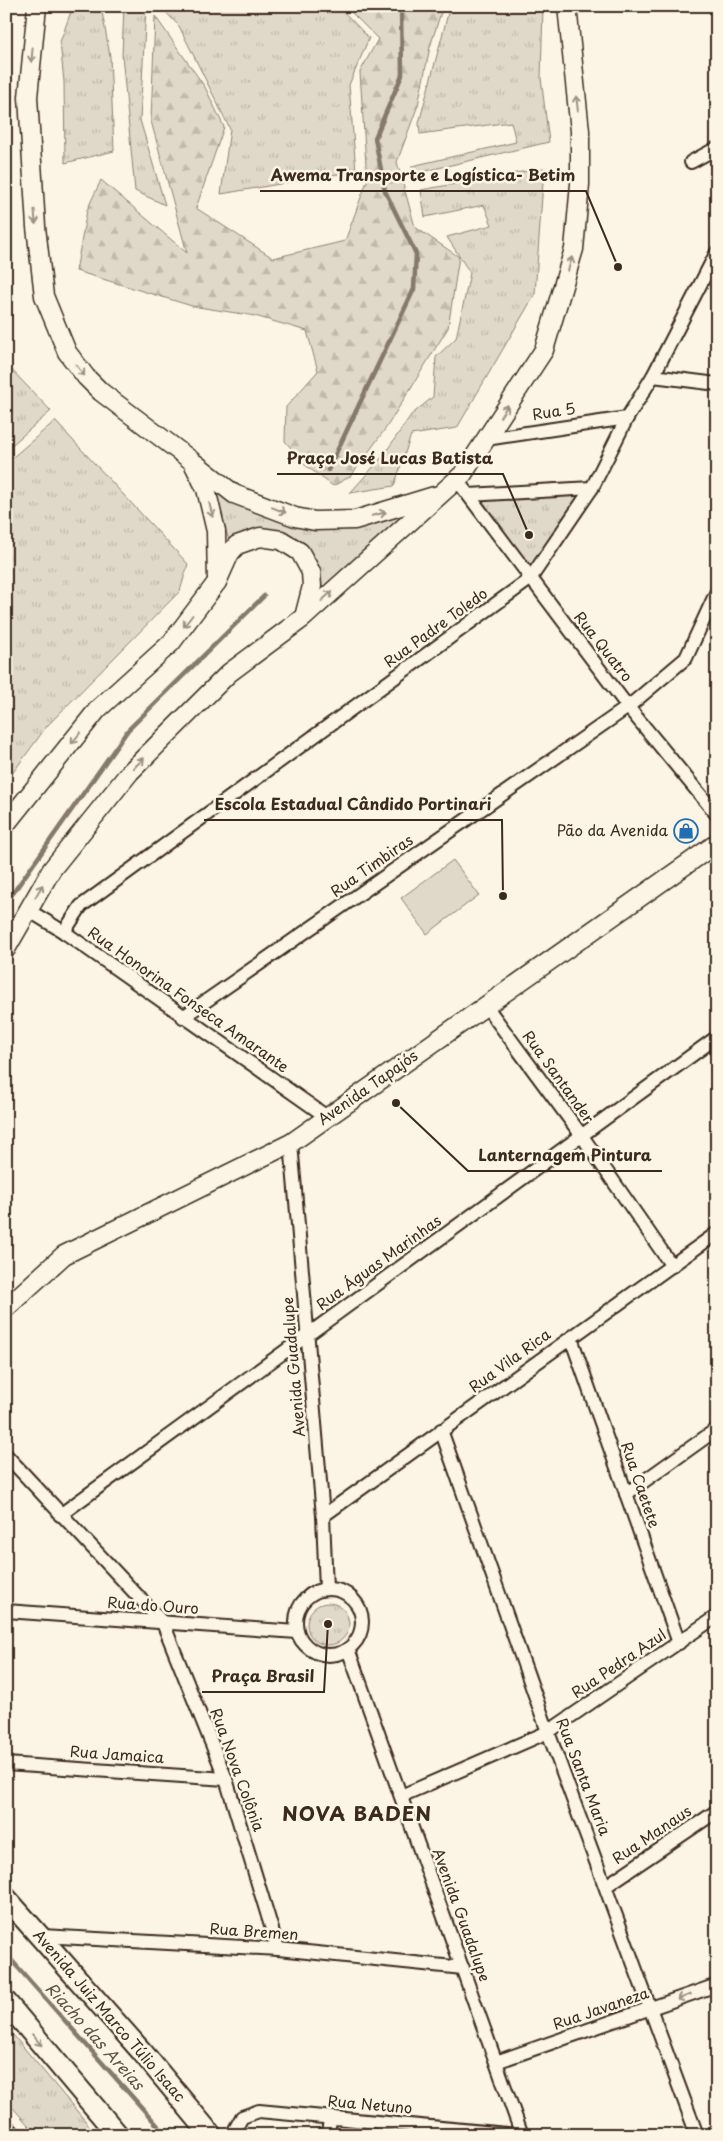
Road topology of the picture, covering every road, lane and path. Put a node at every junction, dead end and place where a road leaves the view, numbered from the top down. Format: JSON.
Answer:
{"nodes":[{"id":1,"x":37,"y":6,"type":"edge"},
{"id":2,"x":567,"y":6,"type":"edge"},
{"id":3,"x":717,"y":148,"type":"edge"},
{"id":4,"x":691,"y":162,"type":"dead end"},
{"id":5,"x":717,"y":252,"type":"edge"},
{"id":6,"x":653,"y":376,"type":"junction"},
{"id":7,"x":717,"y":384,"type":"edge"},
{"id":8,"x":627,"y":418,"type":"junction"},
{"id":9,"x":486,"y":439,"type":"junction"},
{"id":10,"x":192,"y":461,"type":"junction"},
{"id":11,"x":457,"y":480,"type":"junction"},
{"id":12,"x":592,"y":488,"type":"junction"},
{"id":13,"x":440,"y":494,"type":"junction"},
{"id":14,"x":469,"y":495,"type":"junction"},
{"id":15,"x":530,"y":579,"type":"junction"},
{"id":16,"x":217,"y":582,"type":"junction"},
{"id":17,"x":717,"y":591,"type":"edge"},
{"id":18,"x":304,"y":618,"type":"junction"},
{"id":19,"x":628,"y":707,"type":"junction"},
{"id":20,"x":717,"y":815,"type":"edge"},
{"id":21,"x":6,"y":824,"type":"edge"},
{"id":22,"x":717,"y":843,"type":"edge"},
{"id":23,"x":28,"y":910,"type":"junction"},
{"id":24,"x":64,"y":932,"type":"junction"},
{"id":25,"x":6,"y":949,"type":"edge"},
{"id":26,"x":486,"y":1006,"type":"junction"},
{"id":27,"x":183,"y":1017,"type":"junction"},
{"id":28,"x":717,"y":1036,"type":"edge"},
{"id":29,"x":328,"y":1117,"type":"junction"},
{"id":30,"x":582,"y":1136,"type":"junction"},
{"id":31,"x":291,"y":1143,"type":"junction"},
{"id":32,"x":717,"y":1233,"type":"edge"},
{"id":33,"x":672,"y":1266,"type":"junction"},
{"id":34,"x":6,"y":1308,"type":"edge"},
{"id":35,"x":307,"y":1336,"type":"junction"},
{"id":36,"x":571,"y":1338,"type":"junction"},
{"id":37,"x":717,"y":1429,"type":"edge"},
{"id":38,"x":441,"y":1430,"type":"junction"},
{"id":39,"x":6,"y":1455,"type":"edge"},
{"id":40,"x":626,"y":1494,"type":"junction"},
{"id":41,"x":60,"y":1515,"type":"junction"},
{"id":42,"x":323,"y":1516,"type":"junction"},
{"id":43,"x":326,"y":1589,"type":"junction"},
{"id":44,"x":6,"y":1611,"type":"edge"},
{"id":45,"x":717,"y":1616,"type":"edge"},
{"id":46,"x":163,"y":1623,"type":"junction"},
{"id":47,"x":297,"y":1632,"type":"junction"},
{"id":48,"x":679,"y":1643,"type":"junction"},
{"id":49,"x":348,"y":1649,"type":"junction"},
{"id":50,"x":548,"y":1732,"type":"junction"},
{"id":51,"x":6,"y":1764,"type":"edge"},
{"id":52,"x":226,"y":1779,"type":"junction"},
{"id":53,"x":401,"y":1796,"type":"junction"},
{"id":54,"x":717,"y":1811,"type":"edge"},
{"id":55,"x":606,"y":1886,"type":"junction"},
{"id":56,"x":6,"y":1898,"type":"edge"},
{"id":57,"x":42,"y":1936,"type":"junction"},
{"id":58,"x":278,"y":1949,"type":"junction"},
{"id":59,"x":463,"y":1968,"type":"junction"},
{"id":60,"x":717,"y":1985,"type":"edge"},
{"id":61,"x":6,"y":2002,"type":"edge"},
{"id":62,"x":652,"y":2008,"type":"junction"},
{"id":63,"x":496,"y":2062,"type":"junction"},
{"id":64,"x":330,"y":2118,"type":"junction"},
{"id":65,"x":118,"y":2135,"type":"edge"},
{"id":66,"x":211,"y":2135,"type":"edge"},
{"id":67,"x":232,"y":2135,"type":"edge"},
{"id":68,"x":328,"y":2135,"type":"edge"},
{"id":69,"x":516,"y":2135,"type":"edge"},
{"id":70,"x":522,"y":2135,"type":"edge"},
{"id":71,"x":697,"y":2135,"type":"edge"}],
"edges":[{"from":1,"to":10,"type":"main road","one_way":true},
{"from":9,"to":2,"type":"main road","one_way":true},
{"from":3,"to":4,"type":"street"},
{"from":5,"to":6,"type":"street","name":"Rua Padre Toledo"},
{"from":6,"to":7,"type":"street"},
{"from":6,"to":8,"type":"street","name":"Rua Padre Toledo"},
{"from":8,"to":9,"type":"street","name":"Rua 5"},
{"from":8,"to":12,"type":"street","name":"Rua Padre Toledo"},
{"from":9,"to":11,"type":"main road"},
{"from":10,"to":13,"type":"main road","one_way":true},
{"from":10,"to":16,"type":"main road","one_way":true},
{"from":11,"to":13,"type":"main road"},
{"from":11,"to":14,"type":"street","name":"Rua Quatro"},
{"from":12,"to":14,"type":"street"},
{"from":12,"to":15,"type":"street","name":"Rua Padre Toledo"},
{"from":18,"to":13,"type":"main road","one_way":true},
{"from":14,"to":15,"type":"street","name":"Rua Quatro"},
{"from":15,"to":19,"type":"street","name":"Rua Quatro"},
{"from":15,"to":24,"type":"street","name":"Rua Padre Toledo"},
{"from":16,"to":18,"type":"main road"},
{"from":16,"to":21,"type":"main road","one_way":true},
{"from":17,"to":19,"type":"street","name":"Rua Timbiras"},
{"from":23,"to":18,"type":"main road","one_way":true},
{"from":19,"to":20,"type":"street","name":"Rua Quatro"},
{"from":19,"to":27,"type":"street","name":"Rua Timbiras"},
{"from":22,"to":26,"type":"main road","name":"Avenida Tapajós"},
{"from":23,"to":24,"type":"street","name":"Rua Honorina Fonseca Amarante"},
{"from":23,"to":25,"type":"main road"},
{"from":24,"to":27,"type":"street","name":"Rua Honorina Fonseca Amarante"},
{"from":26,"to":29,"type":"main road","name":"Avenida Tapajós"},
{"from":26,"to":30,"type":"street","name":"Rua Santander"},
{"from":27,"to":29,"type":"street","name":"Rua Honorina Fonseca Amarante"},
{"from":28,"to":30,"type":"street","name":"Rua Águas Marinhas"},
{"from":29,"to":31,"type":"main road","name":"Avenida Tapajós"},
{"from":30,"to":33,"type":"street","name":"Rua Santander"},
{"from":30,"to":35,"type":"street","name":"Rua Águas Marinhas"},
{"from":31,"to":34,"type":"main road","name":"Avenida Tapajós"},
{"from":31,"to":35,"type":"street","name":"Avenida Guadalupe"},
{"from":32,"to":33,"type":"street","name":"Rua Vila Rica"},
{"from":33,"to":36,"type":"street","name":"Rua Vila Rica"},
{"from":35,"to":41,"type":"street","name":"Rua Águas Marinhas"},
{"from":35,"to":42,"type":"street","name":"Avenida Guadalupe"},
{"from":36,"to":38,"type":"street","name":"Rua Vila Rica"},
{"from":36,"to":40,"type":"street","name":"Rua Caetete"},
{"from":37,"to":40,"type":"street"},
{"from":38,"to":42,"type":"street","name":"Rua Vila Rica"},
{"from":38,"to":50,"type":"street","name":"Rua Santa Maria"},
{"from":39,"to":41,"type":"street","name":"Rua Nova Colônia"},
{"from":40,"to":48,"type":"street","name":"Rua Caetete"},
{"from":41,"to":46,"type":"street","name":"Rua Nova Colônia"},
{"from":42,"to":43,"type":"street","name":"Avenida Guadalupe"},
{"from":43,"to":47,"type":"street"},
{"from":43,"to":49,"type":"street"},
{"from":44,"to":46,"type":"street","name":"Rua do Ouro"},
{"from":45,"to":48,"type":"street","name":"Rua Pedra Azul"},
{"from":46,"to":47,"type":"street","name":"Rua do Ouro"},
{"from":46,"to":52,"type":"street","name":"Rua Nova Colônia"},
{"from":47,"to":49,"type":"street"},
{"from":48,"to":50,"type":"street","name":"Rua Pedra Azul"},
{"from":49,"to":53,"type":"street","name":"Avenida Guadalupe"},
{"from":50,"to":53,"type":"street","name":"Rua Pedra Azul"},
{"from":50,"to":55,"type":"street","name":"Rua Santa Maria"},
{"from":51,"to":52,"type":"street","name":"Rua Jamaica"},
{"from":52,"to":58,"type":"street","name":"Rua Nova Colônia"},
{"from":53,"to":59,"type":"street","name":"Avenida Guadalupe"},
{"from":54,"to":55,"type":"street","name":"Rua Manaus"},
{"from":55,"to":62,"type":"street","name":"Rua Santa Maria"},
{"from":56,"to":57,"type":"main road","name":"Avenida Juiz Marco Túlio Isaac"},
{"from":57,"to":58,"type":"street","name":"Rua Bremen"},
{"from":57,"to":66,"type":"main road","name":"Avenida Juiz Marco Túlio Isaac"},
{"from":58,"to":59,"type":"street","name":"Rua Bremen"},
{"from":59,"to":63,"type":"street","name":"Avenida Guadalupe"},
{"from":60,"to":62,"type":"street","name":"Rua Javaneza","one_way":true},
{"from":61,"to":65,"type":"main road","one_way":true},
{"from":62,"to":63,"type":"street","name":"Rua Javaneza"},
{"from":62,"to":71,"type":"street","name":"Rua Santa Maria"},
{"from":63,"to":70,"type":"street","name":"Avenida Guadalupe"},
{"from":64,"to":67,"type":"street","name":"Rua Netuno"},
{"from":64,"to":68,"type":"street"},
{"from":64,"to":69,"type":"street","name":"Rua Netuno"}]}
